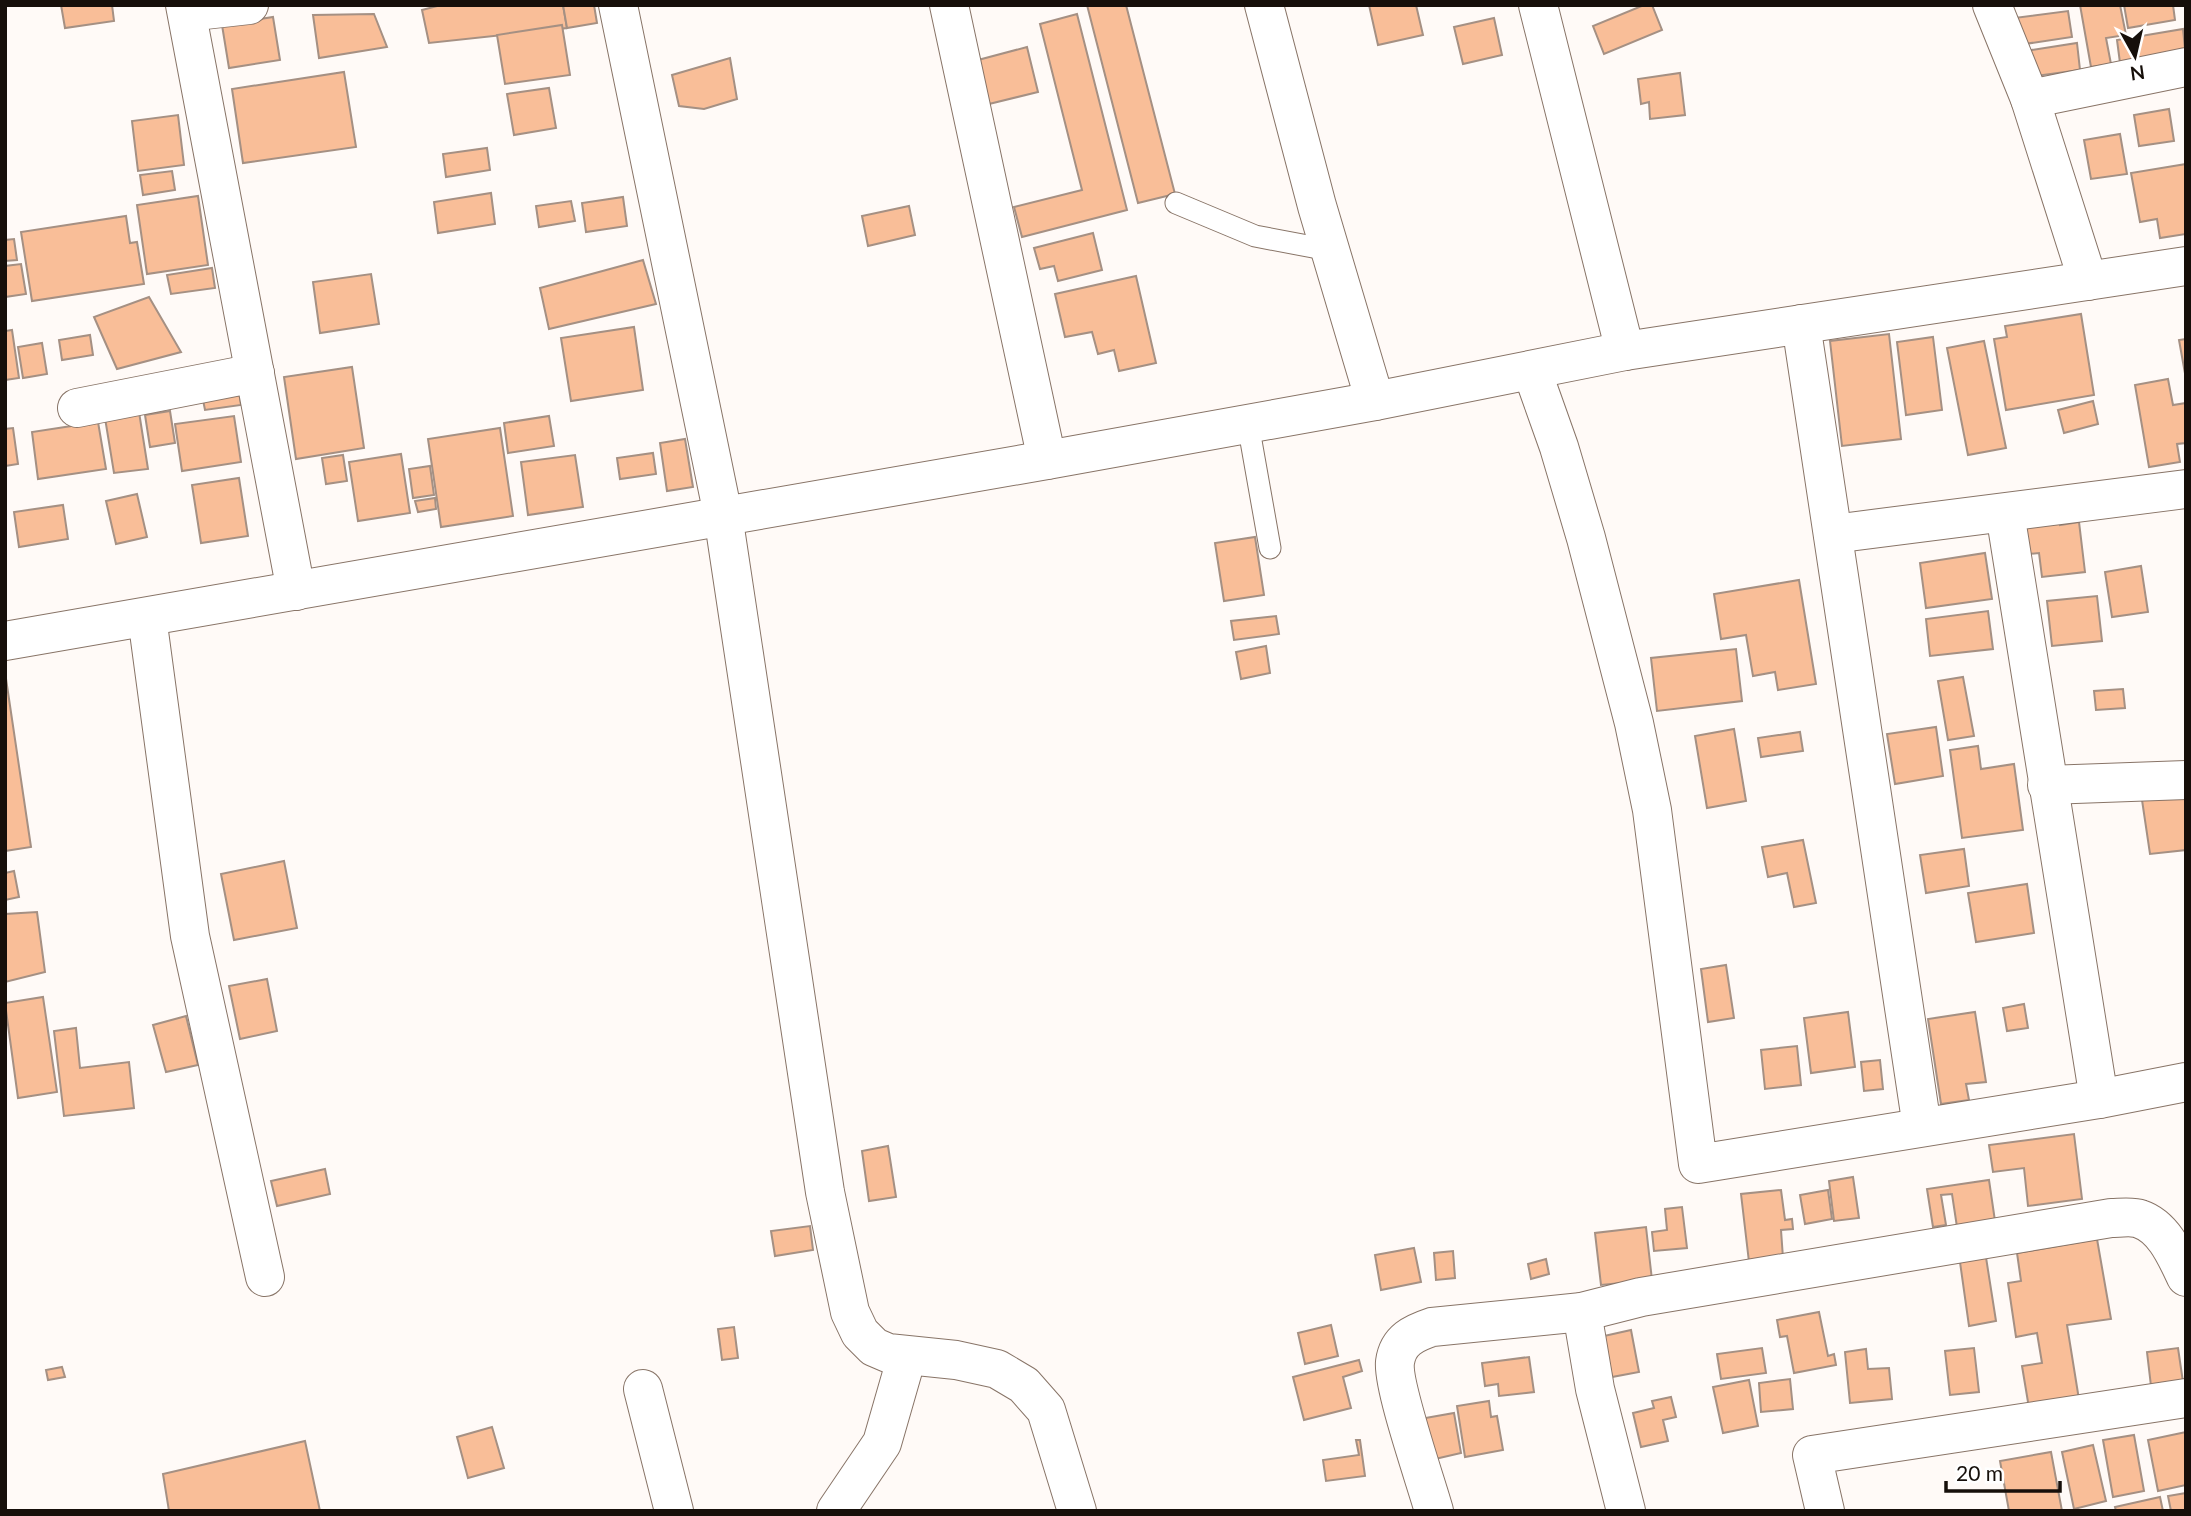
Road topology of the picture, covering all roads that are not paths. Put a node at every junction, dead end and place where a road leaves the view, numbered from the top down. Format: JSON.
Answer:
{"nodes":[{"id":1,"x":249,"y":5,"type":"edge"},
{"id":2,"x":618,"y":5,"type":"edge"},
{"id":3,"x":949,"y":5,"type":"edge"},
{"id":4,"x":1264,"y":5,"type":"edge"},
{"id":5,"x":1538,"y":5,"type":"edge"},
{"id":6,"x":1992,"y":5,"type":"edge"},
{"id":7,"x":186,"y":8,"type":"edge"},
{"id":8,"x":2186,"y":67,"type":"edge"},
{"id":9,"x":2030,"y":99,"type":"junction"},
{"id":10,"x":1176,"y":203,"type":"dead end"},
{"id":11,"x":1329,"y":250,"type":"junction"},
{"id":12,"x":2186,"y":266,"type":"edge"},
{"id":13,"x":2088,"y":281,"type":"junction"},
{"id":14,"x":1801,"y":324,"type":"junction"},
{"id":15,"x":1625,"y":351,"type":"junction"},
{"id":16,"x":1532,"y":371,"type":"junction"},
{"id":17,"x":255,"y":373,"type":"junction"},
{"id":18,"x":1375,"y":401,"type":"junction"},
{"id":19,"x":77,"y":408,"type":"dead end"},
{"id":20,"x":1248,"y":424,"type":"junction"},
{"id":21,"x":1047,"y":460,"type":"junction"},
{"id":22,"x":2186,"y":489,"type":"edge"},
{"id":23,"x":2006,"y":513,"type":"junction"},
{"id":24,"x":723,"y":515,"type":"junction"},
{"id":25,"x":1833,"y":534,"type":"junction"},
{"id":26,"x":1270,"y":548,"type":"dead end"},
{"id":27,"x":296,"y":591,"type":"junction"},
{"id":28,"x":147,"y":617,"type":"junction"},
{"id":29,"x":5,"y":641,"type":"edge"},
{"id":30,"x":2186,"y":780,"type":"edge"},
{"id":31,"x":2047,"y":785,"type":"junction"},
{"id":32,"x":2186,"y":1082,"type":"edge"},
{"id":33,"x":2099,"y":1099,"type":"junction"},
{"id":34,"x":1922,"y":1127,"type":"junction"},
{"id":35,"x":265,"y":1277,"type":"dead end"},
{"id":36,"x":2186,"y":1277,"type":"edge"},
{"id":37,"x":1582,"y":1312,"type":"junction"},
{"id":38,"x":907,"y":1356,"type":"junction"},
{"id":39,"x":643,"y":1389,"type":"dead end"},
{"id":40,"x":2186,"y":1398,"type":"edge"},
{"id":41,"x":674,"y":1511,"type":"edge"},
{"id":42,"x":836,"y":1511,"type":"edge"},
{"id":43,"x":1077,"y":1511,"type":"edge"},
{"id":44,"x":1434,"y":1511,"type":"edge"},
{"id":45,"x":1626,"y":1511,"type":"edge"},
{"id":46,"x":1825,"y":1511,"type":"edge"}],
"edges":[{"from":1,"to":7,"type":"street"},
{"from":2,"to":24,"type":"street"},
{"from":3,"to":21,"type":"street"},
{"from":4,"to":11,"type":"street"},
{"from":5,"to":15,"type":"street"},
{"from":6,"to":9,"type":"street"},
{"from":7,"to":17,"type":"street"},
{"from":8,"to":9,"type":"street"},
{"from":9,"to":13,"type":"street"},
{"from":10,"to":11,"type":"lane"},
{"from":11,"to":18,"type":"street"},
{"from":12,"to":13,"type":"street"},
{"from":13,"to":14,"type":"street"},
{"from":14,"to":15,"type":"street"},
{"from":14,"to":25,"type":"street"},
{"from":15,"to":16,"type":"street"},
{"from":16,"to":18,"type":"street"},
{"from":16,"to":34,"type":"street"},
{"from":17,"to":19,"type":"street"},
{"from":17,"to":27,"type":"street"},
{"from":18,"to":20,"type":"street"},
{"from":20,"to":21,"type":"street"},
{"from":20,"to":26,"type":"lane"},
{"from":21,"to":24,"type":"street"},
{"from":22,"to":23,"type":"street"},
{"from":23,"to":25,"type":"street"},
{"from":23,"to":31,"type":"street"},
{"from":24,"to":27,"type":"street"},
{"from":24,"to":38,"type":"street"},
{"from":25,"to":34,"type":"street"},
{"from":27,"to":28,"type":"street"},
{"from":28,"to":29,"type":"street"},
{"from":28,"to":35,"type":"street"},
{"from":30,"to":31,"type":"street"},
{"from":31,"to":33,"type":"street"},
{"from":32,"to":33,"type":"street"},
{"from":33,"to":34,"type":"street"},
{"from":36,"to":37,"type":"street"},
{"from":37,"to":44,"type":"street"},
{"from":37,"to":45,"type":"street"},
{"from":38,"to":42,"type":"street"},
{"from":38,"to":43,"type":"street"},
{"from":39,"to":41,"type":"street"},
{"from":40,"to":46,"type":"street"}]}
